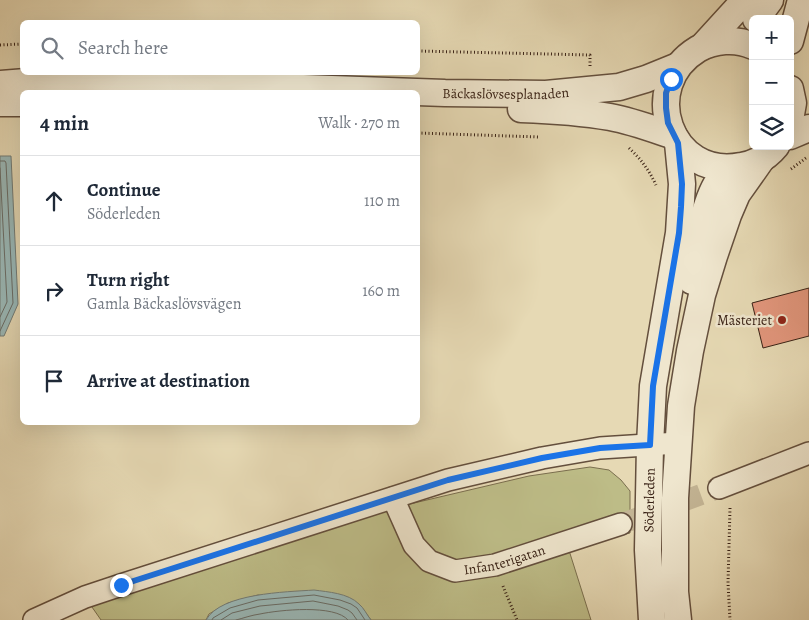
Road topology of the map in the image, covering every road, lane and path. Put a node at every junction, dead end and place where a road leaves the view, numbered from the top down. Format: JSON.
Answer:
{"nodes":[{"id":1,"x":745,"y":0,"type":"edge"},
{"id":2,"x":770,"y":0,"type":"edge"},
{"id":3,"x":801,"y":0,"type":"edge"},
{"id":4,"x":759,"y":15,"type":"edge"},
{"id":5,"x":794,"y":26,"type":"edge"},
{"id":6,"x":744,"y":43,"type":"edge"},
{"id":7,"x":20,"y":44,"type":"edge"},
{"id":8,"x":0,"y":45,"type":"edge"},
{"id":9,"x":703,"y":46,"type":"junction"},
{"id":10,"x":420,"y":51,"type":"edge"},
{"id":11,"x":590,"y":55,"type":"dead end"},
{"id":12,"x":678,"y":66,"type":"junction"},
{"id":13,"x":794,"y":81,"type":"edge"},
{"id":14,"x":0,"y":84,"type":"edge"},
{"id":15,"x":809,"y":85,"type":"edge"},
{"id":16,"x":355,"y":90,"type":"edge"},
{"id":17,"x":420,"y":92,"type":"edge"},
{"id":18,"x":0,"y":103,"type":"edge"},
{"id":19,"x":20,"y":103,"type":"edge"},
{"id":20,"x":420,"y":107,"type":"edge"},
{"id":21,"x":809,"y":128,"type":"edge"},
{"id":22,"x":420,"y":133,"type":"edge"},
{"id":23,"x":794,"y":134,"type":"edge"},
{"id":24,"x":541,"y":137,"type":"dead end"},
{"id":25,"x":676,"y":140,"type":"junction"},
{"id":26,"x":622,"y":145,"type":"dead end"},
{"id":27,"x":768,"y":153,"type":"edge"},
{"id":28,"x":809,"y":157,"type":"edge"},
{"id":29,"x":733,"y":168,"type":"junction"},
{"id":30,"x":791,"y":169,"type":"dead end"},
{"id":31,"x":681,"y":207,"type":"junction"},
{"id":32,"x":681,"y":406,"type":"junction"},
{"id":33,"x":678,"y":443,"type":"junction"},
{"id":34,"x":650,"y":445,"type":"junction"},
{"id":35,"x":809,"y":453,"type":"edge"},
{"id":36,"x":725,"y":487,"type":"joint"},
{"id":37,"x":393,"y":498,"type":"junction"},
{"id":38,"x":621,"y":524,"type":"tunnel mouth"},
{"id":39,"x":494,"y":565,"type":"junction"},
{"id":40,"x":34,"y":620,"type":"edge"},
{"id":41,"x":517,"y":620,"type":"edge"},
{"id":42,"x":652,"y":620,"type":"edge"},
{"id":43,"x":678,"y":620,"type":"edge"},
{"id":44,"x":730,"y":620,"type":"edge"}],
"edges":[{"from":1,"to":9,"type":"street","name":"Söderleden"},
{"from":2,"to":4,"type":"street"},
{"from":3,"to":5,"type":"street"},
{"from":6,"to":9,"type":"street","name":"Söderleden"},
{"from":7,"to":8,"type":"path"},
{"from":9,"to":12,"type":"street","name":"Söderleden"},
{"from":10,"to":11,"type":"path"},
{"from":12,"to":17,"type":"street","name":"Bäckaslövsesplanaden"},
{"from":12,"to":25,"type":"street","name":"Söderleden"},
{"from":13,"to":15,"type":"street"},
{"from":14,"to":16,"type":"street","name":"Bäckaslövsesplanaden"},
{"from":18,"to":19,"type":"street"},
{"from":20,"to":25,"type":"street","name":"Bäckaslövsesplanaden"},
{"from":21,"to":23,"type":"street"},
{"from":22,"to":24,"type":"path"},
{"from":25,"to":29,"type":"street","name":"Söderleden"},
{"from":25,"to":31,"type":"street","name":"Söderleden"},
{"from":26,"to":31,"type":"path"},
{"from":27,"to":29,"type":"street","name":"Söderleden"},
{"from":27,"to":32,"type":"street","name":"Söderleden"},
{"from":28,"to":30,"type":"path"},
{"from":29,"to":32,"type":"street","name":"Söderleden"},
{"from":31,"to":34,"type":"street","name":"Söderleden"},
{"from":32,"to":33,"type":"street","name":"Söderleden"},
{"from":33,"to":34,"type":"street"},
{"from":33,"to":43,"type":"street","name":"Söderleden"},
{"from":34,"to":37,"type":"street"},
{"from":34,"to":42,"type":"street","name":"Söderleden"},
{"from":35,"to":36,"type":"street"},
{"from":36,"to":44,"type":"path"},
{"from":37,"to":39,"type":"street","name":"Infanterigatan"},
{"from":37,"to":40,"type":"street"},
{"from":38,"to":39,"type":"street","name":"Infanterigatan"},
{"from":39,"to":41,"type":"path"}]}
